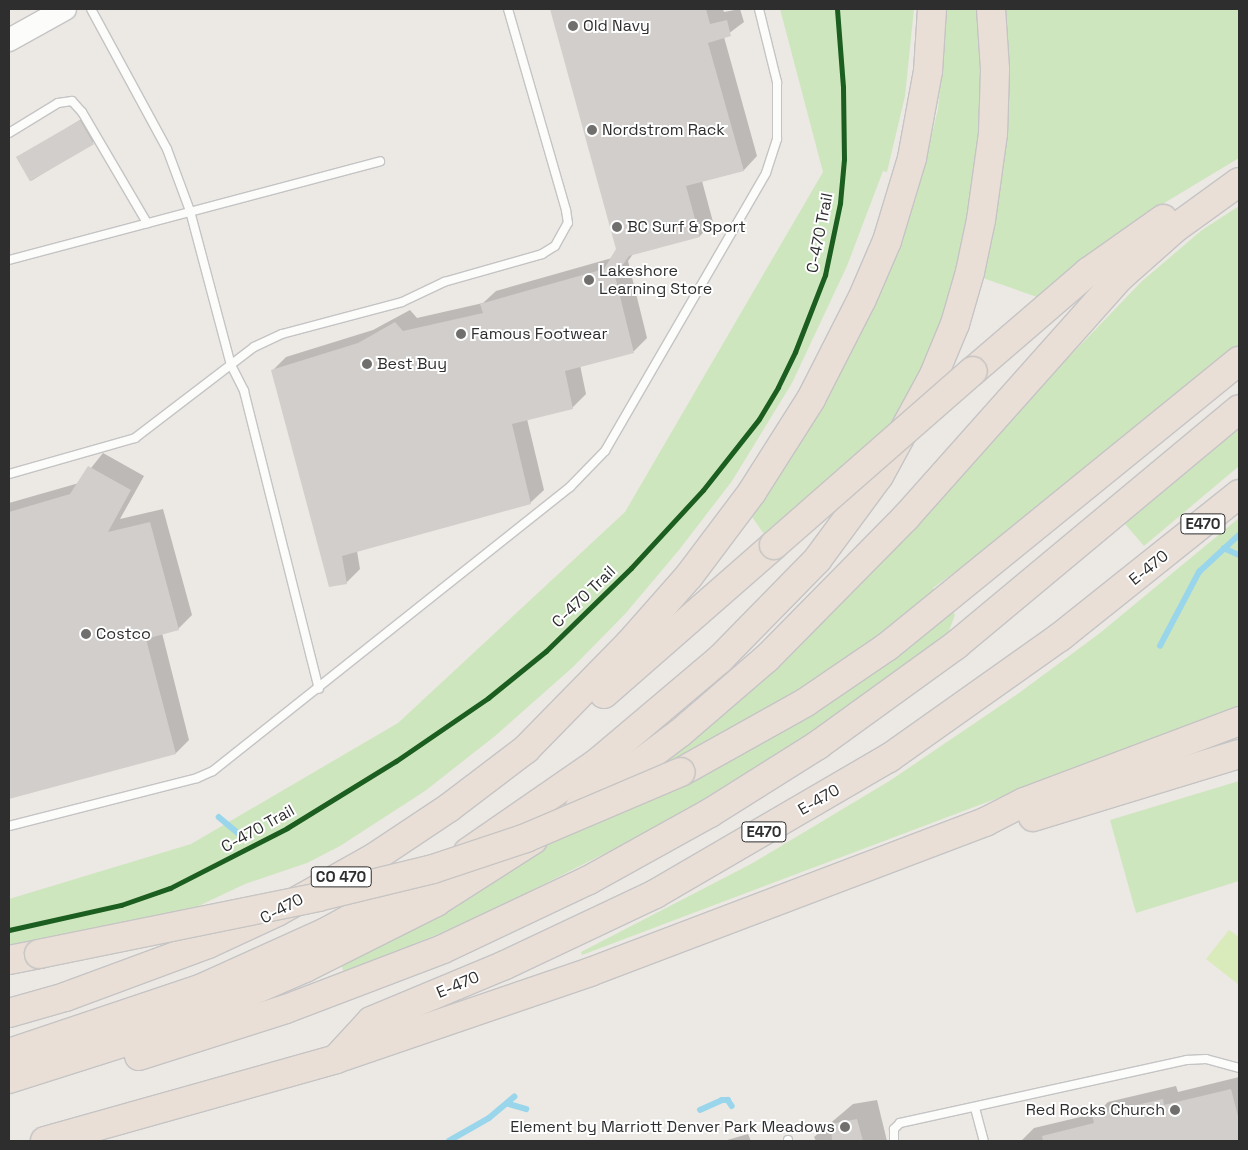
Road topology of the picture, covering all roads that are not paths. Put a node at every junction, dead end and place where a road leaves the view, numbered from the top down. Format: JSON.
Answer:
{"nodes":[{"id":1,"x":65,"y":9,"type":"edge"},
{"id":2,"x":91,"y":9,"type":"edge"},
{"id":3,"x":508,"y":9,"type":"edge"},
{"id":4,"x":759,"y":9,"type":"edge"},
{"id":5,"x":932,"y":9,"type":"edge"},
{"id":6,"x":991,"y":9,"type":"edge"},
{"id":7,"x":9,"y":40,"type":"edge"},
{"id":8,"x":9,"y":133,"type":"edge"},
{"id":9,"x":380,"y":161,"type":"dead end"},
{"id":10,"x":1239,"y":173,"type":"edge"},
{"id":11,"x":1239,"y":182,"type":"edge"},
{"id":12,"x":190,"y":211,"type":"junction"},
{"id":13,"x":147,"y":223,"type":"junction"},
{"id":14,"x":9,"y":260,"type":"edge"},
{"id":15,"x":1239,"y":361,"type":"edge"},
{"id":16,"x":231,"y":366,"type":"junction"},
{"id":17,"x":1239,"y":410,"type":"edge"},
{"id":18,"x":9,"y":474,"type":"edge"},
{"id":19,"x":1239,"y":494,"type":"edge"},
{"id":20,"x":319,"y":689,"type":"junction"},
{"id":21,"x":1239,"y":720,"type":"edge"},
{"id":22,"x":526,"y":749,"type":"junction"},
{"id":23,"x":1239,"y":754,"type":"edge"},
{"id":24,"x":985,"y":822,"type":"junction"},
{"id":25,"x":9,"y":826,"type":"edge"},
{"id":26,"x":9,"y":960,"type":"edge"},
{"id":27,"x":9,"y":1013,"type":"edge"},
{"id":28,"x":9,"y":1053,"type":"edge"},
{"id":29,"x":336,"y":1059,"type":"junction"},
{"id":30,"x":1239,"y":1068,"type":"edge"},
{"id":31,"x":9,"y":1079,"type":"edge"},
{"id":32,"x":9,"y":1089,"type":"edge"},
{"id":33,"x":975,"y":1108,"type":"junction"},
{"id":34,"x":45,"y":1141,"type":"edge"},
{"id":35,"x":894,"y":1141,"type":"edge"},
{"id":36,"x":984,"y":1141,"type":"edge"}],
"edges":[{"from":1,"to":7,"type":"main road"},
{"from":2,"to":12,"type":"lane"},
{"from":3,"to":16,"type":"lane"},
{"from":4,"to":20,"type":"lane"},
{"from":5,"to":22,"type":"highway"},
{"from":6,"to":28,"type":"highway"},
{"from":8,"to":13,"type":"lane"},
{"from":9,"to":12,"type":"lane"},
{"from":10,"to":22,"type":"highway","bridge":true},
{"from":11,"to":31,"type":"highway"},
{"from":12,"to":13,"type":"lane"},
{"from":12,"to":16,"type":"lane"},
{"from":13,"to":14,"type":"lane"},
{"from":15,"to":26,"type":"highway","bridge":true},
{"from":16,"to":18,"type":"lane"},
{"from":16,"to":20,"type":"lane"},
{"from":17,"to":32,"type":"highway"},
{"from":19,"to":29,"type":"highway","name":"E-470","number":"E470"},
{"from":20,"to":25,"type":"lane"},
{"from":21,"to":24,"type":"highway"},
{"from":22,"to":27,"type":"highway","name":"C-470","number":"CO 470"},
{"from":23,"to":24,"type":"highway"},
{"from":24,"to":29,"type":"highway"},
{"from":29,"to":34,"type":"highway"},
{"from":30,"to":33,"type":"lane"},
{"from":33,"to":35,"type":"lane"},
{"from":33,"to":36,"type":"lane"}]}
